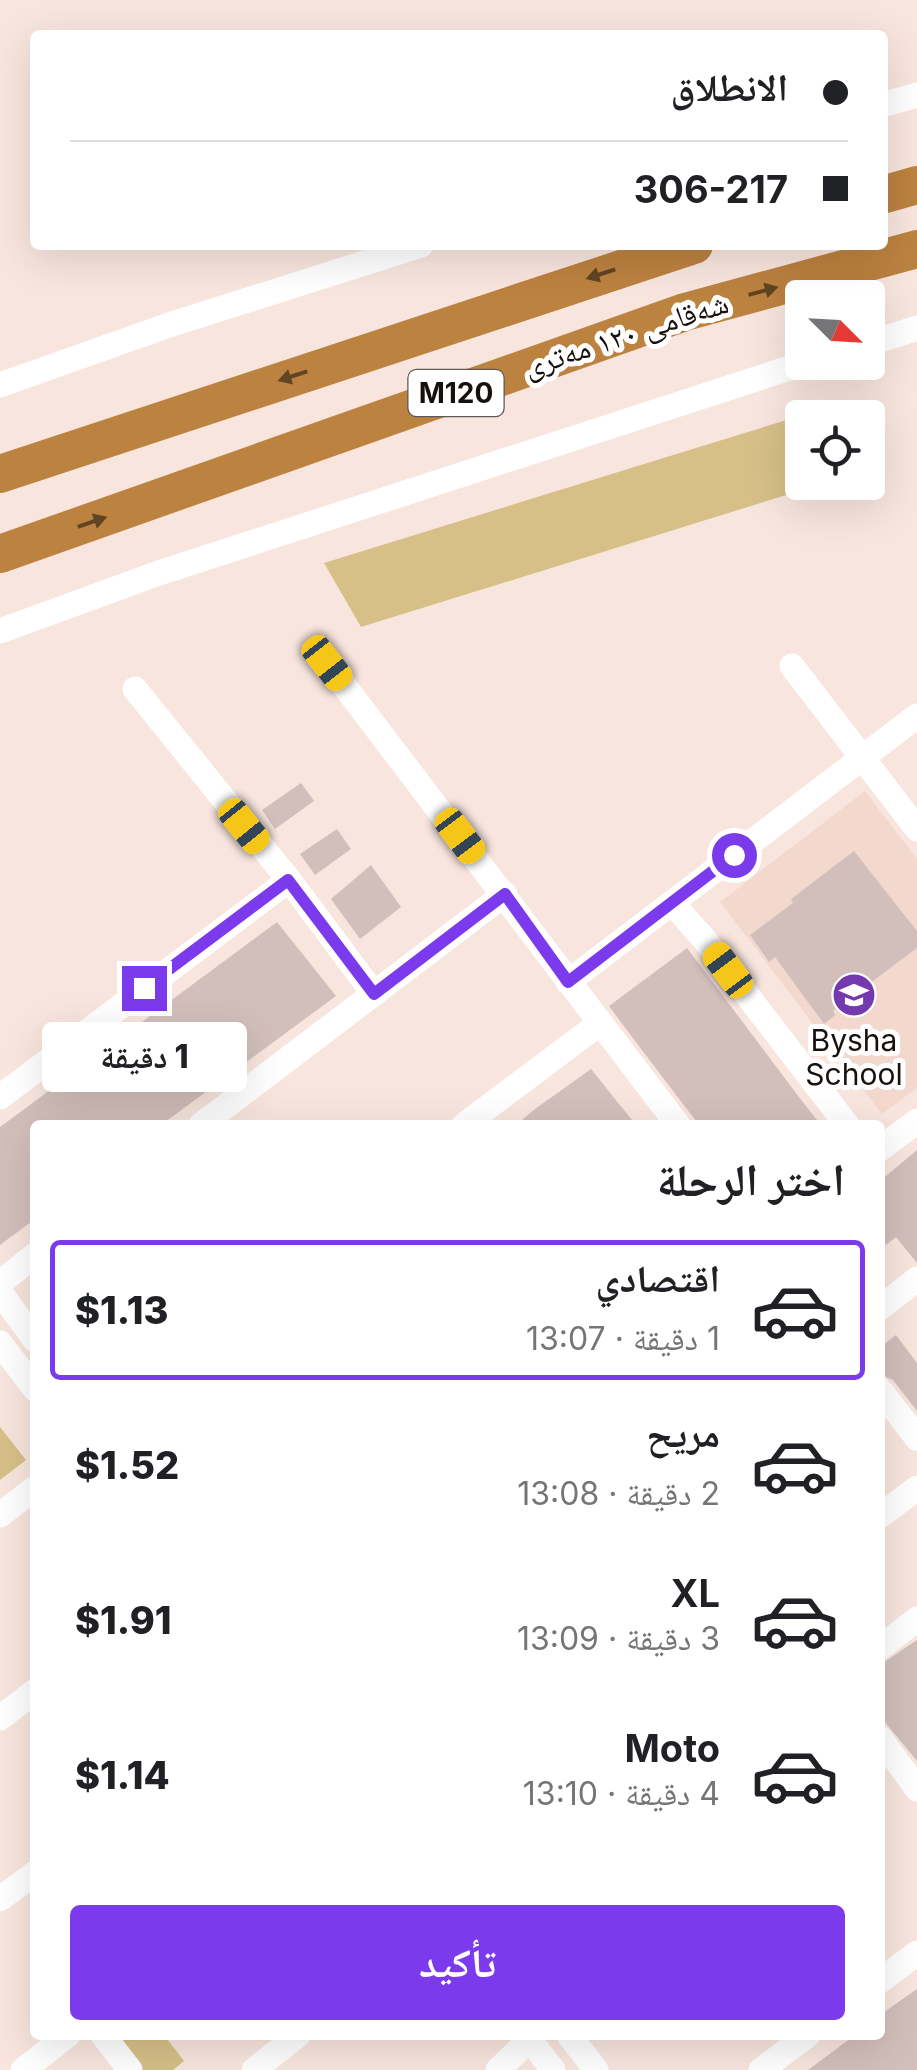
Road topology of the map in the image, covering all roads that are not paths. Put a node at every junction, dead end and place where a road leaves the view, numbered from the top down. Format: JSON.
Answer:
{"nodes":[{"id":1,"x":917,"y":95,"type":"edge"},
{"id":2,"x":888,"y":102,"type":"edge"},
{"id":3,"x":917,"y":185,"type":"edge"},
{"id":4,"x":888,"y":192,"type":"edge"},
{"id":5,"x":404,"y":250,"type":"edge"},
{"id":6,"x":679,"y":250,"type":"edge"},
{"id":7,"x":917,"y":250,"type":"edge"},
{"id":8,"x":917,"y":328,"type":"edge"},
{"id":9,"x":885,"y":338,"type":"edge"},
{"id":10,"x":785,"y":369,"type":"edge"},
{"id":11,"x":0,"y":385,"type":"edge"},
{"id":12,"x":0,"y":474,"type":"edge"},
{"id":13,"x":0,"y":554,"type":"edge"},
{"id":14,"x":0,"y":632,"type":"edge"},
{"id":15,"x":327,"y":663,"type":"dead end"},
{"id":16,"x":792,"y":666,"type":"dead end"},
{"id":17,"x":134,"y":689,"type":"dead end"},
{"id":18,"x":917,"y":716,"type":"edge"},
{"id":19,"x":862,"y":758,"type":"junction"},
{"id":20,"x":917,"y":830,"type":"edge"},
{"id":21,"x":288,"y":880,"type":"junction"},
{"id":22,"x":505,"y":894,"type":"junction"},
{"id":23,"x":672,"y":903,"type":"junction"},
{"id":24,"x":568,"y":982,"type":"junction"},
{"id":25,"x":374,"y":994,"type":"junction"},
{"id":26,"x":600,"y":1024,"type":"junction"},
{"id":27,"x":0,"y":1097,"type":"edge"},
{"id":28,"x":208,"y":1120,"type":"edge"},
{"id":29,"x":471,"y":1120,"type":"edge"},
{"id":30,"x":674,"y":1120,"type":"edge"},
{"id":31,"x":843,"y":1120,"type":"edge"},
{"id":32,"x":917,"y":1121,"type":"edge"},
{"id":33,"x":885,"y":1146,"type":"edge"},
{"id":34,"x":30,"y":1258,"type":"edge"},
{"id":35,"x":917,"y":1279,"type":"edge"},
{"id":36,"x":0,"y":1283,"type":"edge"},
{"id":37,"x":0,"y":1292,"type":"edge"},
{"id":38,"x":885,"y":1304,"type":"edge"},
{"id":39,"x":30,"y":1333,"type":"edge"},
{"id":40,"x":0,"y":1343,"type":"edge"},
{"id":41,"x":30,"y":1382,"type":"edge"},
{"id":42,"x":885,"y":1396,"type":"edge"},
{"id":43,"x":917,"y":1438,"type":"edge"},
{"id":44,"x":917,"y":1488,"type":"edge"},
{"id":45,"x":30,"y":1492,"type":"edge"},
{"id":46,"x":885,"y":1512,"type":"edge"},
{"id":47,"x":0,"y":1515,"type":"edge"},
{"id":48,"x":917,"y":1619,"type":"edge"},
{"id":49,"x":885,"y":1644,"type":"edge"},
{"id":50,"x":30,"y":1695,"type":"edge"},
{"id":51,"x":0,"y":1718,"type":"edge"},
{"id":52,"x":885,"y":1745,"type":"edge"},
{"id":53,"x":916,"y":1785,"type":"edge"},
{"id":54,"x":30,"y":1877,"type":"edge"},
{"id":55,"x":0,"y":1899,"type":"edge"},
{"id":56,"x":917,"y":1953,"type":"edge"},
{"id":57,"x":885,"y":1971,"type":"edge"},
{"id":58,"x":62,"y":2040,"type":"edge"},
{"id":59,"x":107,"y":2040,"type":"edge"},
{"id":60,"x":292,"y":2040,"type":"edge"},
{"id":61,"x":525,"y":2040,"type":"edge"},
{"id":62,"x":530,"y":2040,"type":"edge"},
{"id":63,"x":573,"y":2040,"type":"edge"},
{"id":64,"x":777,"y":2044,"type":"edge"},
{"id":65,"x":24,"y":2070,"type":"edge"},
{"id":66,"x":130,"y":2070,"type":"edge"},
{"id":67,"x":254,"y":2070,"type":"edge"},
{"id":68,"x":498,"y":2070,"type":"edge"},
{"id":69,"x":553,"y":2070,"type":"edge"},
{"id":70,"x":596,"y":2070,"type":"edge"},
{"id":71,"x":761,"y":2070,"type":"edge"}],
"edges":[{"from":1,"to":2,"type":"street"},
{"from":3,"to":4,"type":"highway"},
{"from":5,"to":11,"type":"street"},
{"from":6,"to":12,"type":"highway","number":"M120","one_way":true},
{"from":13,"to":7,"type":"highway","name":"شەقامی ١٢٠ مەتری","number":"M120","one_way":true},
{"from":8,"to":9,"type":"street"},
{"from":10,"to":14,"type":"street"},
{"from":15,"to":22,"type":"street"},
{"from":16,"to":19,"type":"street"},
{"from":17,"to":21,"type":"street"},
{"from":18,"to":19,"type":"street"},
{"from":19,"to":20,"type":"street"},
{"from":19,"to":23,"type":"street"},
{"from":21,"to":25,"type":"street"},
{"from":21,"to":27,"type":"street"},
{"from":22,"to":24,"type":"street"},
{"from":22,"to":25,"type":"street"},
{"from":23,"to":24,"type":"street"},
{"from":23,"to":31,"type":"street"},
{"from":24,"to":26,"type":"street"},
{"from":25,"to":28,"type":"street"},
{"from":26,"to":29,"type":"street"},
{"from":26,"to":30,"type":"street"},
{"from":32,"to":33,"type":"street"},
{"from":34,"to":36,"type":"street"},
{"from":35,"to":38,"type":"street"},
{"from":37,"to":39,"type":"street"},
{"from":40,"to":41,"type":"street"},
{"from":42,"to":43,"type":"street"},
{"from":44,"to":46,"type":"street"},
{"from":45,"to":47,"type":"street"},
{"from":48,"to":49,"type":"street"},
{"from":50,"to":51,"type":"street"},
{"from":52,"to":53,"type":"street"},
{"from":54,"to":55,"type":"street"},
{"from":56,"to":57,"type":"street"},
{"from":58,"to":65,"type":"street"},
{"from":59,"to":66,"type":"street"},
{"from":60,"to":67,"type":"street"},
{"from":61,"to":68,"type":"street"},
{"from":62,"to":69,"type":"street"},
{"from":63,"to":70,"type":"street"},
{"from":64,"to":71,"type":"street"}]}
